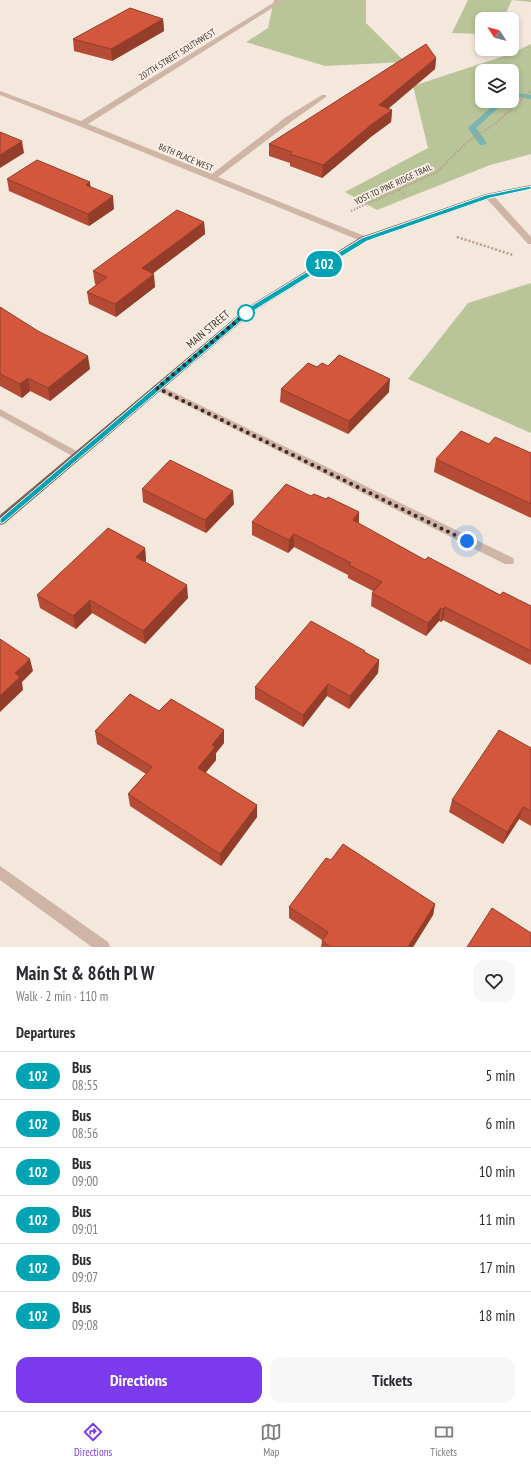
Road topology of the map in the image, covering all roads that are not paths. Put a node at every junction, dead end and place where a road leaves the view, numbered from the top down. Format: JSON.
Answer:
{"nodes":[{"id":1,"x":282,"y":0,"type":"edge"},
{"id":2,"x":0,"y":93,"type":"edge"},
{"id":3,"x":324,"y":96,"type":"dead end"},
{"id":4,"x":82,"y":124,"type":"junction"},
{"id":5,"x":212,"y":178,"type":"junction"},
{"id":6,"x":531,"y":187,"type":"edge"},
{"id":7,"x":488,"y":196,"type":"junction"},
{"id":8,"x":364,"y":239,"type":"junction"},
{"id":9,"x":531,"y":242,"type":"edge"},
{"id":10,"x":157,"y":388,"type":"junction"},
{"id":11,"x":0,"y":412,"type":"edge"},
{"id":12,"x":77,"y":455,"type":"junction"},
{"id":13,"x":0,"y":521,"type":"edge"},
{"id":14,"x":509,"y":561,"type":"dead end"},
{"id":15,"x":0,"y":872,"type":"edge"},
{"id":16,"x":103,"y":947,"type":"edge"}],
"edges":[{"from":1,"to":4,"type":"street","name":"207TH STREET SOUTHWEST"},
{"from":2,"to":4,"type":"street","name":"86TH PLACE WEST"},
{"from":3,"to":5,"type":"street"},
{"from":4,"to":5,"type":"street","name":"86TH PLACE WEST"},
{"from":5,"to":8,"type":"street","name":"86TH PLACE WEST"},
{"from":6,"to":7,"type":"main road","name":"MAIN STREET"},
{"from":7,"to":8,"type":"main road","name":"MAIN STREET"},
{"from":7,"to":9,"type":"street"},
{"from":8,"to":10,"type":"main road","name":"MAIN STREET"},
{"from":10,"to":12,"type":"main road","name":"MAIN STREET"},
{"from":10,"to":14,"type":"street"},
{"from":11,"to":12,"type":"street"},
{"from":12,"to":13,"type":"main road","name":"MAIN STREET"},
{"from":15,"to":16,"type":"street"}]}
